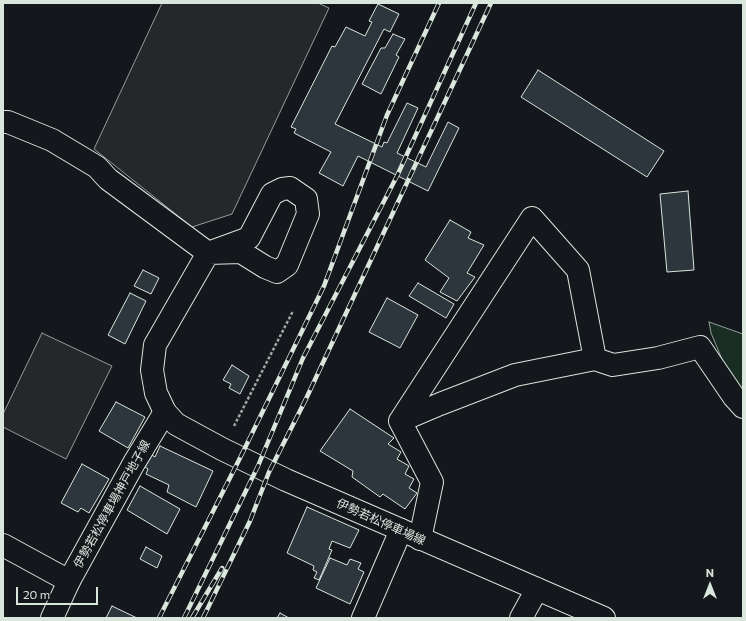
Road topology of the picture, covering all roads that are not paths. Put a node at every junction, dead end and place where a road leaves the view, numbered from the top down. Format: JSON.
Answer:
{"nodes":[{"id":1,"x":3,"y":122,"type":"edge"},
{"id":2,"x":208,"y":253,"type":"junction"},
{"id":3,"x":595,"y":359,"type":"junction"},
{"id":4,"x":743,"y":408,"type":"edge"},
{"id":5,"x":165,"y":412,"type":"junction"},
{"id":6,"x":400,"y":421,"type":"junction"},
{"id":7,"x":410,"y":534,"type":"junction"},
{"id":8,"x":3,"y":545,"type":"edge"},
{"id":9,"x":69,"y":581,"type":"junction"},
{"id":10,"x":537,"y":589,"type":"junction"},
{"id":11,"x":52,"y":618,"type":"edge"},
{"id":12,"x":362,"y":618,"type":"edge"},
{"id":13,"x":521,"y":618,"type":"edge"},
{"id":14,"x":604,"y":618,"type":"edge"}],
"edges":[{"from":1,"to":2,"type":"street"},
{"from":2,"to":2,"type":"street"},
{"from":2,"to":5,"type":"street"},
{"from":3,"to":4,"type":"street"},
{"from":3,"to":6,"type":"street"},
{"from":3,"to":6,"type":"street"},
{"from":5,"to":7,"type":"street","name":"伊勢若松停車場線"},
{"from":5,"to":9,"type":"street","name":"伊勢若松停車場神戸地子線"},
{"from":6,"to":7,"type":"street"},
{"from":7,"to":10,"type":"street","name":"伊勢若松停車場線"},
{"from":7,"to":12,"type":"street"},
{"from":8,"to":9,"type":"street"},
{"from":9,"to":11,"type":"street","name":"伊勢若松停車場神戸地子線"},
{"from":10,"to":13,"type":"street"},
{"from":10,"to":14,"type":"street","name":"伊勢若松停車場線"}]}
